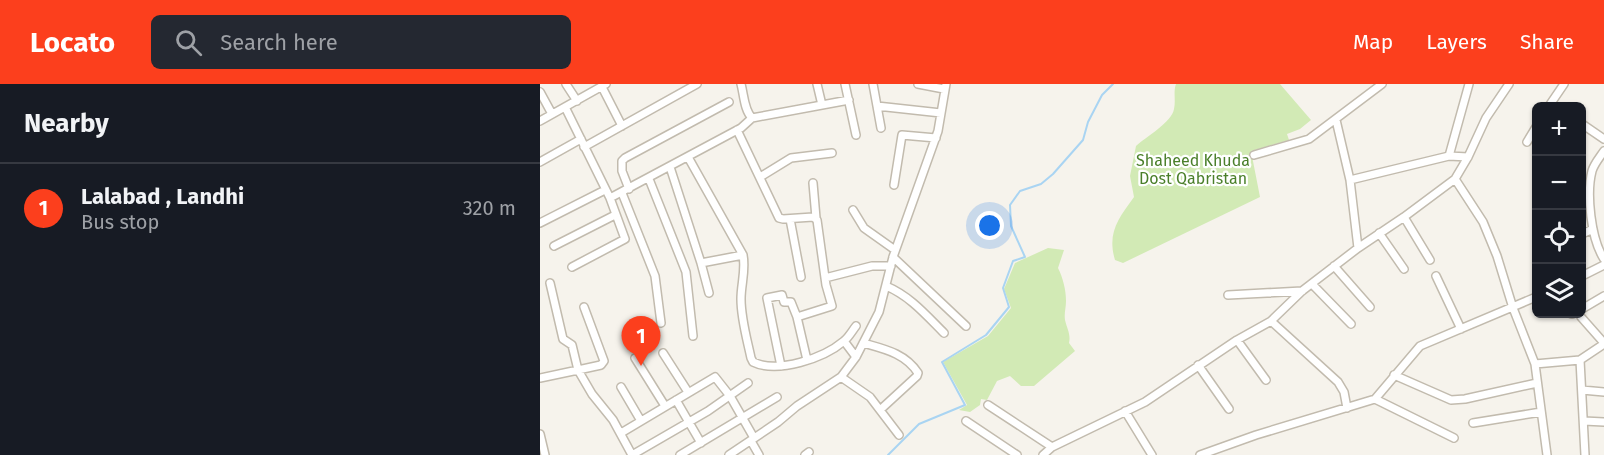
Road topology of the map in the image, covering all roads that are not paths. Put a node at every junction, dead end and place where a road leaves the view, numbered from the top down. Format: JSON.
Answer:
{"nodes":[{"id":1,"x":566,"y":84,"type":"edge"},
{"id":2,"x":697,"y":84,"type":"edge"},
{"id":3,"x":741,"y":84,"type":"edge"},
{"id":4,"x":817,"y":84,"type":"edge"},
{"id":5,"x":844,"y":84,"type":"edge"},
{"id":6,"x":873,"y":84,"type":"edge"},
{"id":7,"x":918,"y":84,"type":"edge"},
{"id":8,"x":1383,"y":84,"type":"edge"},
{"id":9,"x":1469,"y":84,"type":"edge"},
{"id":10,"x":1509,"y":84,"type":"edge"},
{"id":11,"x":1564,"y":84,"type":"edge"},
{"id":12,"x":604,"y":85,"type":"edge"},
{"id":13,"x":945,"y":86,"type":"edge"},
{"id":14,"x":540,"y":92,"type":"edge"},
{"id":15,"x":577,"y":100,"type":"junction"},
{"id":16,"x":849,"y":100,"type":"junction"},
{"id":17,"x":729,"y":102,"type":"dead end"},
{"id":18,"x":1553,"y":102,"type":"edge"},
{"id":19,"x":822,"y":105,"type":"junction"},
{"id":20,"x":877,"y":106,"type":"junction"},
{"id":21,"x":565,"y":107,"type":"junction"},
{"id":22,"x":941,"y":113,"type":"junction"},
{"id":23,"x":552,"y":114,"type":"junction"},
{"id":24,"x":752,"y":118,"type":"junction"},
{"id":25,"x":1336,"y":120,"type":"junction"},
{"id":26,"x":540,"y":121,"type":"edge"},
{"id":27,"x":622,"y":126,"type":"junction"},
{"id":28,"x":1586,"y":127,"type":"edge"},
{"id":29,"x":881,"y":128,"type":"dead end"},
{"id":30,"x":737,"y":130,"type":"junction"},
{"id":31,"x":1532,"y":134,"type":"edge"},
{"id":32,"x":856,"y":135,"type":"dead end"},
{"id":33,"x":936,"y":138,"type":"junction"},
{"id":34,"x":581,"y":139,"type":"junction"},
{"id":35,"x":1604,"y":139,"type":"edge"},
{"id":36,"x":1527,"y":142,"type":"dead end"},
{"id":37,"x":585,"y":147,"type":"junction"},
{"id":38,"x":1604,"y":151,"type":"edge"},
{"id":39,"x":832,"y":153,"type":"dead end"},
{"id":40,"x":1254,"y":155,"type":"dead end"},
{"id":41,"x":1449,"y":156,"type":"junction"},
{"id":42,"x":688,"y":157,"type":"junction"},
{"id":43,"x":1468,"y":157,"type":"junction"},
{"id":44,"x":540,"y":162,"type":"edge"},
{"id":45,"x":670,"y":167,"type":"junction"},
{"id":46,"x":760,"y":177,"type":"junction"},
{"id":47,"x":649,"y":178,"type":"junction"},
{"id":48,"x":1455,"y":179,"type":"junction"},
{"id":49,"x":1350,"y":180,"type":"junction"},
{"id":50,"x":813,"y":183,"type":"dead end"},
{"id":51,"x":894,"y":184,"type":"dead end"},
{"id":52,"x":605,"y":190,"type":"junction"},
{"id":53,"x":626,"y":191,"type":"junction"},
{"id":54,"x":610,"y":198,"type":"junction"},
{"id":55,"x":853,"y":210,"type":"dead end"},
{"id":56,"x":615,"y":215,"type":"junction"},
{"id":57,"x":1404,"y":217,"type":"junction"},
{"id":58,"x":816,"y":218,"type":"junction"},
{"id":59,"x":790,"y":219,"type":"junction"},
{"id":60,"x":540,"y":223,"type":"edge"},
{"id":61,"x":1593,"y":229,"type":"junction"},
{"id":62,"x":1586,"y":232,"type":"edge"},
{"id":63,"x":1379,"y":233,"type":"junction"},
{"id":64,"x":554,"y":246,"type":"dead end"},
{"id":65,"x":1358,"y":248,"type":"junction"},
{"id":66,"x":894,"y":253,"type":"junction"},
{"id":67,"x":743,"y":255,"type":"junction"},
{"id":68,"x":1604,"y":259,"type":"edge"},
{"id":69,"x":1430,"y":260,"type":"dead end"},
{"id":70,"x":701,"y":262,"type":"junction"},
{"id":71,"x":1604,"y":265,"type":"edge"},
{"id":72,"x":891,"y":266,"type":"junction"},
{"id":73,"x":1334,"y":266,"type":"junction"},
{"id":74,"x":572,"y":267,"type":"dead end"},
{"id":75,"x":1404,"y":269,"type":"dead end"},
{"id":76,"x":1586,"y":274,"type":"edge"},
{"id":77,"x":801,"y":276,"type":"dead end"},
{"id":78,"x":1436,"y":276,"type":"dead end"},
{"id":79,"x":825,"y":278,"type":"junction"},
{"id":80,"x":550,"y":283,"type":"dead end"},
{"id":81,"x":1312,"y":284,"type":"junction"},
{"id":82,"x":886,"y":286,"type":"junction"},
{"id":83,"x":1302,"y":291,"type":"junction"},
{"id":84,"x":709,"y":293,"type":"dead end"},
{"id":85,"x":1228,"y":295,"type":"dead end"},
{"id":86,"x":1604,"y":296,"type":"edge"},
{"id":87,"x":1532,"y":299,"type":"edge"},
{"id":88,"x":584,"y":307,"type":"dead end"},
{"id":89,"x":1370,"y":307,"type":"dead end"},
{"id":90,"x":1513,"y":308,"type":"junction"},
{"id":91,"x":1586,"y":309,"type":"edge"},
{"id":92,"x":796,"y":317,"type":"junction"},
{"id":93,"x":1585,"y":318,"type":"edge"},
{"id":94,"x":1271,"y":321,"type":"junction"},
{"id":95,"x":661,"y":322,"type":"dead end"},
{"id":96,"x":1351,"y":324,"type":"dead end"},
{"id":97,"x":856,"y":326,"type":"dead end"},
{"id":98,"x":966,"y":326,"type":"dead end"},
{"id":99,"x":1461,"y":329,"type":"junction"},
{"id":100,"x":944,"y":333,"type":"dead end"},
{"id":101,"x":693,"y":336,"type":"dead end"},
{"id":102,"x":1237,"y":340,"type":"junction"},
{"id":103,"x":844,"y":341,"type":"junction"},
{"id":104,"x":863,"y":343,"type":"junction"},
{"id":105,"x":1604,"y":344,"type":"edge"},
{"id":106,"x":663,"y":353,"type":"dead end"},
{"id":107,"x":856,"y":357,"type":"junction"},
{"id":108,"x":635,"y":358,"type":"dead end"},
{"id":109,"x":807,"y":360,"type":"junction"},
{"id":110,"x":1580,"y":360,"type":"junction"},
{"id":111,"x":1535,"y":364,"type":"junction"},
{"id":112,"x":1198,"y":365,"type":"junction"},
{"id":113,"x":781,"y":366,"type":"junction"},
{"id":114,"x":578,"y":370,"type":"junction"},
{"id":115,"x":1394,"y":375,"type":"junction"},
{"id":116,"x":540,"y":378,"type":"edge"},
{"id":117,"x":841,"y":378,"type":"junction"},
{"id":118,"x":1266,"y":380,"type":"dead end"},
{"id":119,"x":1537,"y":383,"type":"junction"},
{"id":120,"x":748,"y":384,"type":"dead end"},
{"id":121,"x":621,"y":387,"type":"dead end"},
{"id":122,"x":1582,"y":390,"type":"junction"},
{"id":123,"x":688,"y":392,"type":"junction"},
{"id":124,"x":1604,"y":392,"type":"edge"},
{"id":125,"x":730,"y":396,"type":"junction"},
{"id":126,"x":777,"y":397,"type":"dead end"},
{"id":127,"x":1375,"y":399,"type":"junction"},
{"id":128,"x":676,"y":400,"type":"junction"},
{"id":129,"x":988,"y":405,"type":"dead end"},
{"id":130,"x":665,"y":406,"type":"junction"},
{"id":131,"x":1347,"y":408,"type":"junction"},
{"id":132,"x":1229,"y":409,"type":"dead end"},
{"id":133,"x":880,"y":410,"type":"junction"},
{"id":134,"x":1125,"y":411,"type":"junction"},
{"id":135,"x":1541,"y":412,"type":"junction"},
{"id":136,"x":742,"y":418,"type":"junction"},
{"id":137,"x":641,"y":421,"type":"junction"},
{"id":138,"x":966,"y":421,"type":"dead end"},
{"id":139,"x":1584,"y":421,"type":"junction"},
{"id":140,"x":689,"y":422,"type":"junction"},
{"id":141,"x":1604,"y":422,"type":"edge"},
{"id":142,"x":1473,"y":423,"type":"dead end"},
{"id":143,"x":621,"y":433,"type":"junction"},
{"id":144,"x":540,"y":434,"type":"edge"},
{"id":145,"x":899,"y":435,"type":"dead end"},
{"id":146,"x":1454,"y":438,"type":"dead end"},
{"id":147,"x":753,"y":439,"type":"junction"},
{"id":148,"x":701,"y":443,"type":"junction"},
{"id":149,"x":1052,"y":447,"type":"junction"},
{"id":150,"x":1206,"y":454,"type":"edge"},
{"id":151,"x":545,"y":455,"type":"edge"},
{"id":152,"x":632,"y":455,"type":"edge"},
{"id":153,"x":680,"y":455,"type":"edge"},
{"id":154,"x":729,"y":455,"type":"edge"},
{"id":155,"x":759,"y":455,"type":"edge"},
{"id":156,"x":1017,"y":455,"type":"edge"},
{"id":157,"x":1043,"y":455,"type":"edge"},
{"id":158,"x":1152,"y":455,"type":"edge"},
{"id":159,"x":1547,"y":455,"type":"edge"},
{"id":160,"x":1586,"y":455,"type":"edge"}],
"edges":[{"from":1,"to":15,"type":"street"},
{"from":2,"to":27,"type":"street"},
{"from":3,"to":24,"type":"street"},
{"from":4,"to":19,"type":"street"},
{"from":5,"to":16,"type":"street"},
{"from":6,"to":20,"type":"street"},
{"from":7,"to":13,"type":"street"},
{"from":8,"to":25,"type":"street"},
{"from":9,"to":41,"type":"street"},
{"from":10,"to":43,"type":"street"},
{"from":11,"to":18,"type":"street"},
{"from":12,"to":15,"type":"street"},
{"from":12,"to":27,"type":"street"},
{"from":13,"to":22,"type":"street"},
{"from":14,"to":23,"type":"street"},
{"from":15,"to":21,"type":"street"},
{"from":16,"to":19,"type":"street"},
{"from":16,"to":32,"type":"street"},
{"from":17,"to":53,"type":"street"},
{"from":19,"to":24,"type":"street"},
{"from":20,"to":22,"type":"street"},
{"from":20,"to":29,"type":"street"},
{"from":21,"to":23,"type":"street"},
{"from":21,"to":34,"type":"street"},
{"from":22,"to":33,"type":"street"},
{"from":23,"to":26,"type":"street"},
{"from":24,"to":30,"type":"street"},
{"from":25,"to":40,"type":"street"},
{"from":25,"to":49,"type":"street"},
{"from":27,"to":37,"type":"street"},
{"from":28,"to":35,"type":"street"},
{"from":30,"to":42,"type":"street"},
{"from":30,"to":46,"type":"street"},
{"from":31,"to":36,"type":"street"},
{"from":33,"to":51,"type":"street"},
{"from":33,"to":66,"type":"street"},
{"from":34,"to":37,"type":"street"},
{"from":34,"to":44,"type":"street"},
{"from":37,"to":52,"type":"street"},
{"from":38,"to":61,"type":"street"},
{"from":39,"to":46,"type":"street"},
{"from":41,"to":43,"type":"street"},
{"from":41,"to":49,"type":"street"},
{"from":42,"to":45,"type":"street"},
{"from":42,"to":67,"type":"street"},
{"from":43,"to":48,"type":"street"},
{"from":45,"to":47,"type":"street"},
{"from":45,"to":70,"type":"street"},
{"from":46,"to":59,"type":"street"},
{"from":47,"to":53,"type":"street"},
{"from":47,"to":101,"type":"street"},
{"from":48,"to":57,"type":"street"},
{"from":48,"to":90,"type":"street"},
{"from":49,"to":65,"type":"street"},
{"from":50,"to":58,"type":"street"},
{"from":52,"to":54,"type":"street"},
{"from":52,"to":60,"type":"street"},
{"from":53,"to":54,"type":"street"},
{"from":53,"to":95,"type":"street"},
{"from":54,"to":56,"type":"street"},
{"from":55,"to":66,"type":"street"},
{"from":56,"to":64,"type":"street"},
{"from":56,"to":74,"type":"street"},
{"from":57,"to":63,"type":"street"},
{"from":57,"to":69,"type":"street"},
{"from":58,"to":59,"type":"street"},
{"from":58,"to":79,"type":"street"},
{"from":59,"to":77,"type":"street"},
{"from":61,"to":62,"type":"street"},
{"from":61,"to":68,"type":"street"},
{"from":63,"to":65,"type":"street"},
{"from":63,"to":75,"type":"street"},
{"from":65,"to":73,"type":"street"},
{"from":66,"to":72,"type":"street"},
{"from":66,"to":98,"type":"street"},
{"from":67,"to":70,"type":"street"},
{"from":67,"to":113,"type":"street"},
{"from":70,"to":84,"type":"street"},
{"from":71,"to":76,"type":"street"},
{"from":72,"to":79,"type":"street"},
{"from":72,"to":82,"type":"street"},
{"from":73,"to":81,"type":"street"},
{"from":73,"to":89,"type":"street"},
{"from":78,"to":99,"type":"street"},
{"from":79,"to":92,"type":"street"},
{"from":80,"to":114,"type":"street"},
{"from":81,"to":83,"type":"street"},
{"from":81,"to":96,"type":"street"},
{"from":82,"to":100,"type":"street"},
{"from":82,"to":104,"type":"street"},
{"from":83,"to":85,"type":"street"},
{"from":83,"to":94,"type":"street"},
{"from":86,"to":91,"type":"street"},
{"from":87,"to":90,"type":"street"},
{"from":88,"to":114,"type":"street"},
{"from":90,"to":99,"type":"street"},
{"from":90,"to":111,"type":"street"},
{"from":92,"to":109,"type":"street"},
{"from":92,"to":113,"type":"street"},
{"from":93,"to":105,"type":"street"},
{"from":94,"to":102,"type":"street"},
{"from":94,"to":131,"type":"street"},
{"from":97,"to":103,"type":"street"},
{"from":99,"to":115,"type":"street"},
{"from":102,"to":112,"type":"street"},
{"from":102,"to":118,"type":"street"},
{"from":103,"to":107,"type":"street"},
{"from":103,"to":109,"type":"street"},
{"from":104,"to":107,"type":"street"},
{"from":104,"to":133,"type":"street"},
{"from":105,"to":110,"type":"street"},
{"from":106,"to":123,"type":"street"},
{"from":107,"to":117,"type":"street"},
{"from":108,"to":130,"type":"street"},
{"from":109,"to":113,"type":"street"},
{"from":110,"to":111,"type":"street"},
{"from":110,"to":122,"type":"street"},
{"from":111,"to":119,"type":"street"},
{"from":112,"to":132,"type":"street"},
{"from":112,"to":134,"type":"street"},
{"from":114,"to":116,"type":"street"},
{"from":114,"to":143,"type":"street"},
{"from":115,"to":119,"type":"street"},
{"from":115,"to":127,"type":"street"},
{"from":117,"to":133,"type":"street"},
{"from":117,"to":147,"type":"street"},
{"from":119,"to":135,"type":"street"},
{"from":120,"to":125,"type":"street"},
{"from":121,"to":137,"type":"street"},
{"from":122,"to":124,"type":"street"},
{"from":122,"to":139,"type":"street"},
{"from":123,"to":125,"type":"street"},
{"from":123,"to":128,"type":"street"},
{"from":125,"to":136,"type":"street"},
{"from":125,"to":140,"type":"street"},
{"from":126,"to":136,"type":"street"},
{"from":127,"to":131,"type":"street"},
{"from":127,"to":146,"type":"street"},
{"from":128,"to":130,"type":"street"},
{"from":128,"to":140,"type":"street"},
{"from":129,"to":149,"type":"street"},
{"from":130,"to":137,"type":"street"},
{"from":131,"to":150,"type":"street"},
{"from":133,"to":145,"type":"street"},
{"from":134,"to":149,"type":"street"},
{"from":134,"to":158,"type":"street"},
{"from":135,"to":142,"type":"street"},
{"from":135,"to":159,"type":"street"},
{"from":136,"to":147,"type":"street"},
{"from":136,"to":148,"type":"street"},
{"from":137,"to":143,"type":"street"},
{"from":138,"to":156,"type":"street"},
{"from":139,"to":141,"type":"street"},
{"from":139,"to":160,"type":"street"},
{"from":140,"to":148,"type":"street"},
{"from":140,"to":152,"type":"street"},
{"from":143,"to":152,"type":"street"},
{"from":144,"to":151,"type":"street"},
{"from":147,"to":154,"type":"street"},
{"from":147,"to":155,"type":"street"},
{"from":148,"to":153,"type":"street"},
{"from":149,"to":157,"type":"street"}]}
